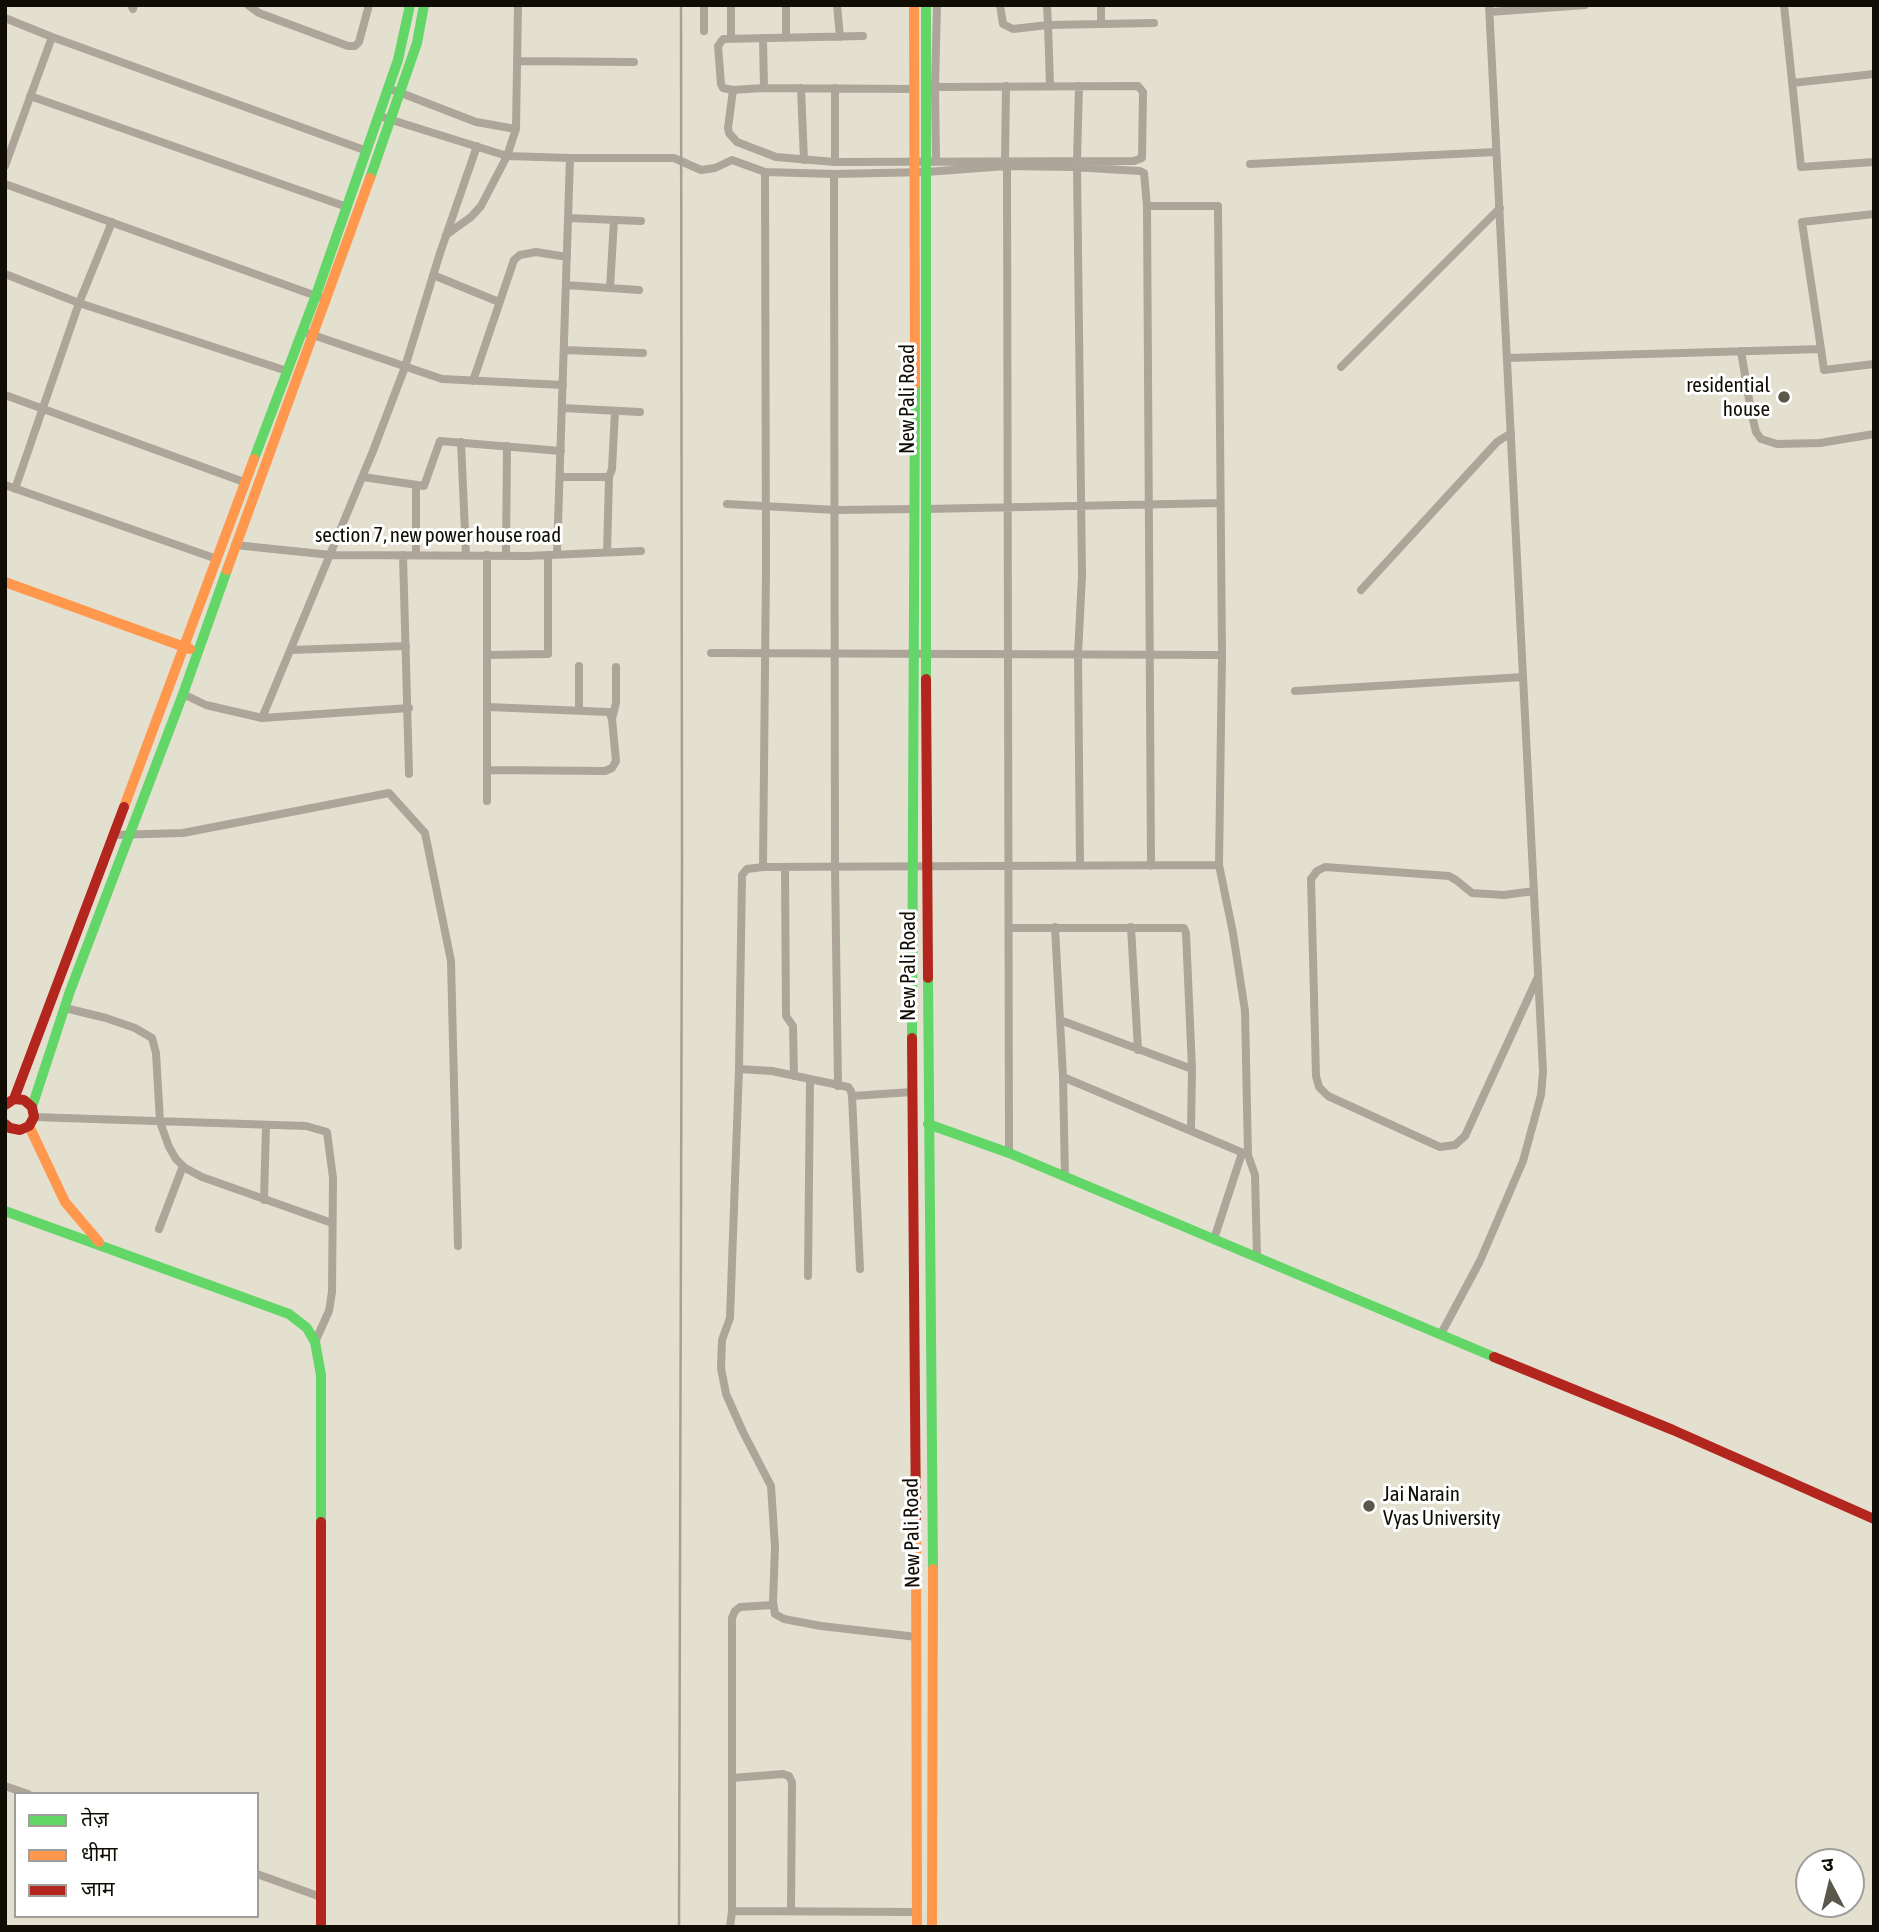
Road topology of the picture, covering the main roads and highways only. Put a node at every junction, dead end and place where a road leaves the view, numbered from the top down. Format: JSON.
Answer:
{"nodes":[{"id":1,"x":410,"y":5,"type":"edge"},
{"id":2,"x":424,"y":5,"type":"edge"},
{"id":3,"x":914,"y":5,"type":"edge"},
{"id":4,"x":926,"y":5,"type":"edge"},
{"id":5,"x":923,"y":165,"type":"junction"},
{"id":6,"x":321,"y":297,"type":"junction"},
{"id":7,"x":308,"y":333,"type":"junction"},
{"id":8,"x":921,"y":509,"type":"junction"},
{"id":9,"x":5,"y":583,"type":"edge"},
{"id":10,"x":186,"y":647,"type":"junction"},
{"id":11,"x":198,"y":651,"type":"junction"},
{"id":12,"x":10,"y":1102,"type":"edge"},
{"id":13,"x":32,"y":1116,"type":"junction"},
{"id":14,"x":928,"y":1124,"type":"junction"},
{"id":15,"x":7,"y":1127,"type":"edge"},
{"id":16,"x":5,"y":1211,"type":"edge"},
{"id":17,"x":102,"y":1245,"type":"junction"},
{"id":18,"x":1874,"y":1518,"type":"edge"},
{"id":19,"x":321,"y":1927,"type":"edge"},
{"id":20,"x":917,"y":1927,"type":"edge"},
{"id":21,"x":932,"y":1927,"type":"edge"}],
"edges":[{"from":1,"to":6,"type":"main road"},
{"from":2,"to":6,"type":"main road"},
{"from":3,"to":5,"type":"main road","name":"New Pali Road"},
{"from":4,"to":5,"type":"main road","name":"New Pali Road"},
{"from":5,"to":8,"type":"main road","name":"New Pali Road"},
{"from":6,"to":7,"type":"main road"},
{"from":7,"to":10,"type":"main road"},
{"from":7,"to":11,"type":"main road"},
{"from":8,"to":14,"type":"main road","name":"New Pali Road"},
{"from":8,"to":20,"type":"main road","name":"New Pali Road"},
{"from":9,"to":10,"type":"main road"},
{"from":10,"to":11,"type":"main road"},
{"from":10,"to":12,"type":"main road"},
{"from":11,"to":13,"type":"main road"},
{"from":12,"to":13,"type":"main road"},
{"from":13,"to":15,"type":"main road"},
{"from":13,"to":17,"type":"main road"},
{"from":14,"to":18,"type":"main road"},
{"from":14,"to":21,"type":"main road","name":"New Pali Road"},
{"from":16,"to":17,"type":"main road"},
{"from":17,"to":19,"type":"main road"}]}
